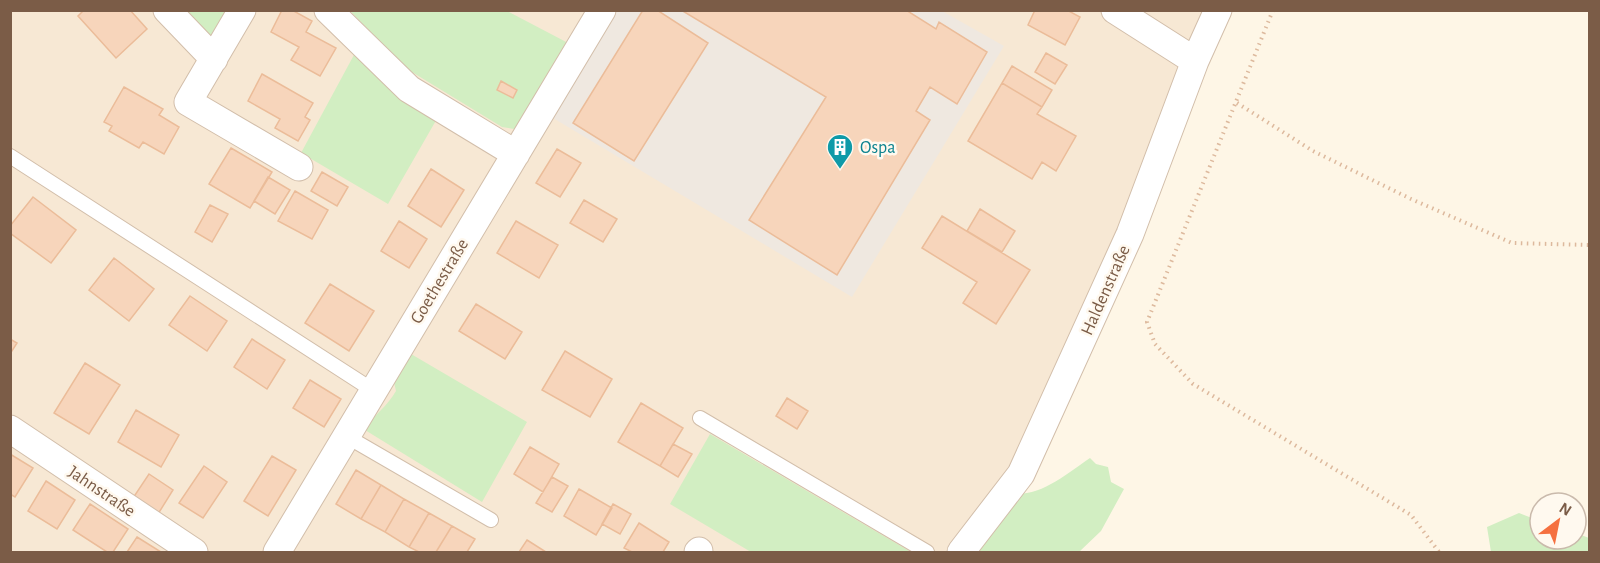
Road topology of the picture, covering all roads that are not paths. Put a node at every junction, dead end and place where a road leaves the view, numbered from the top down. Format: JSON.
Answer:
{"nodes":[{"id":1,"x":167,"y":10,"type":"edge"},
{"id":2,"x":242,"y":10,"type":"edge"},
{"id":3,"x":328,"y":10,"type":"edge"},
{"id":4,"x":602,"y":10,"type":"edge"},
{"id":5,"x":1115,"y":10,"type":"edge"},
{"id":6,"x":1218,"y":10,"type":"edge"},
{"id":7,"x":214,"y":59,"type":"junction"},
{"id":8,"x":1195,"y":61,"type":"junction"},
{"id":9,"x":516,"y":154,"type":"junction"},
{"id":10,"x":10,"y":156,"type":"edge"},
{"id":11,"x":299,"y":167,"type":"dead end"},
{"id":12,"x":374,"y":391,"type":"junction"},
{"id":13,"x":700,"y":418,"type":"dead end"},
{"id":14,"x":10,"y":429,"type":"edge"},
{"id":15,"x":346,"y":436,"type":"junction"},
{"id":16,"x":491,"y":520,"type":"dead end"},
{"id":17,"x":194,"y":552,"type":"edge"},
{"id":18,"x":277,"y":552,"type":"edge"},
{"id":19,"x":927,"y":552,"type":"edge"},
{"id":20,"x":961,"y":552,"type":"edge"}],
"edges":[{"from":1,"to":7,"type":"street"},
{"from":2,"to":7,"type":"street"},
{"from":3,"to":9,"type":"street"},
{"from":4,"to":9,"type":"street","name":"Goethestraße"},
{"from":5,"to":8,"type":"street"},
{"from":6,"to":8,"type":"street","name":"Haldenstraße"},
{"from":7,"to":11,"type":"street"},
{"from":8,"to":20,"type":"street","name":"Haldenstraße"},
{"from":9,"to":12,"type":"street","name":"Goethestraße"},
{"from":10,"to":12,"type":"lane"},
{"from":12,"to":15,"type":"street","name":"Goethestraße"},
{"from":13,"to":19,"type":"lane"},
{"from":14,"to":17,"type":"street","name":"Jahnstraße"},
{"from":15,"to":16,"type":"lane"},
{"from":15,"to":18,"type":"street","name":"Goethestraße"}]}
